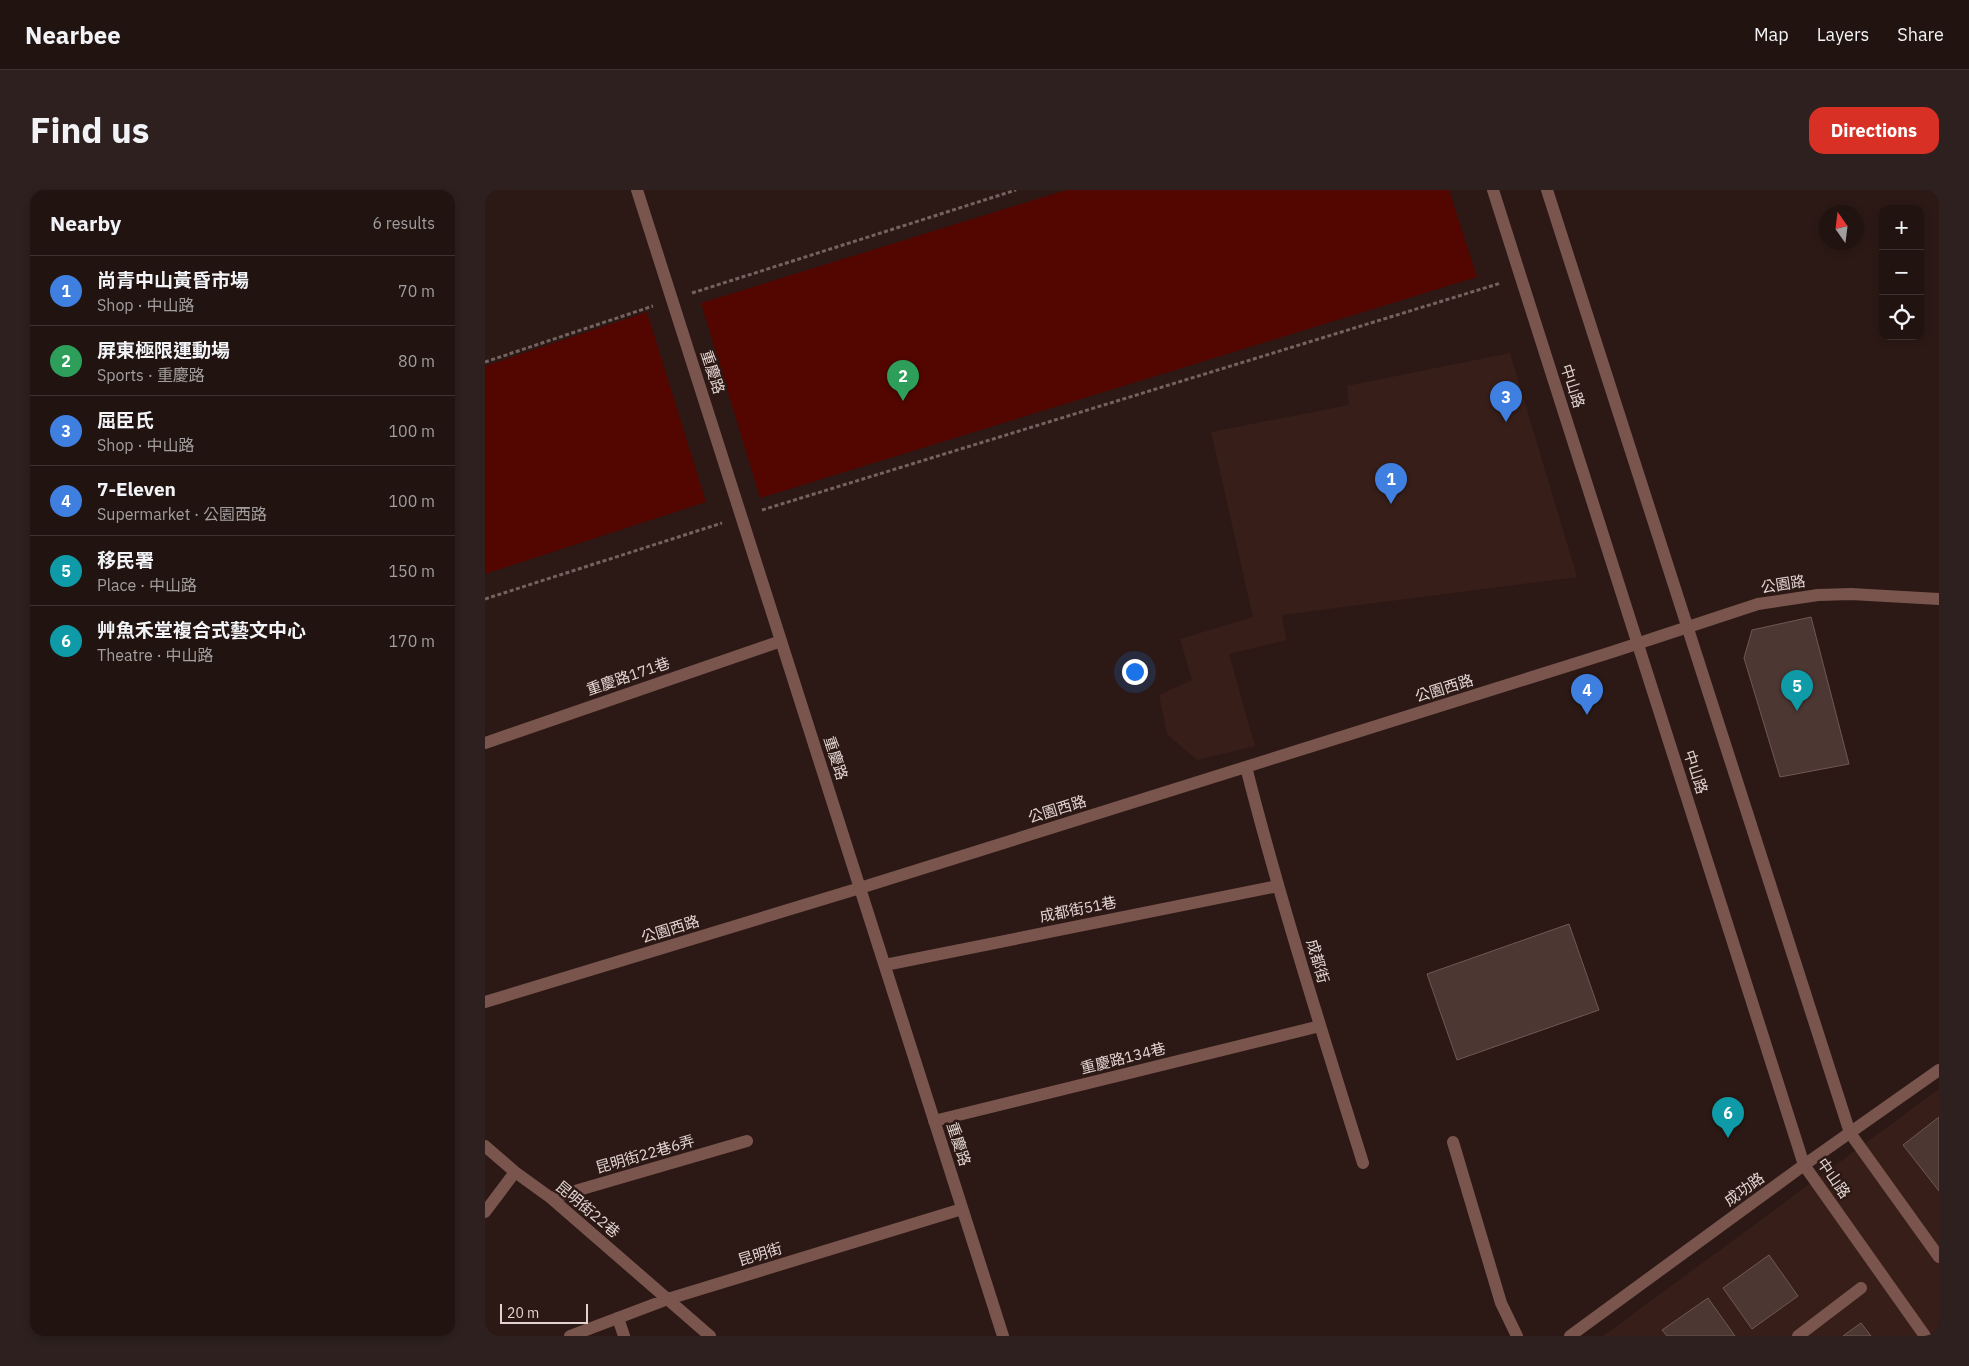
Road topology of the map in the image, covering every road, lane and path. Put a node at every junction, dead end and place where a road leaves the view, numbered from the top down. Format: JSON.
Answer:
{"nodes":[{"id":1,"x":637,"y":190,"type":"edge"},
{"id":2,"x":1016,"y":190,"type":"edge"},
{"id":3,"x":1493,"y":190,"type":"edge"},
{"id":4,"x":1547,"y":190,"type":"edge"},
{"id":5,"x":1521,"y":277,"type":"junction"},
{"id":6,"x":672,"y":299,"type":"junction"},
{"id":7,"x":485,"y":362,"type":"edge"},
{"id":8,"x":741,"y":516,"type":"junction"},
{"id":9,"x":485,"y":599,"type":"edge"},
{"id":10,"x":1939,"y":599,"type":"edge"},
{"id":11,"x":1687,"y":628,"type":"junction"},
{"id":12,"x":781,"y":641,"type":"junction"},
{"id":13,"x":1638,"y":644,"type":"junction"},
{"id":14,"x":485,"y":743,"type":"edge"},
{"id":15,"x":1246,"y":767,"type":"junction"},
{"id":16,"x":1278,"y":886,"type":"junction"},
{"id":17,"x":860,"y":888,"type":"junction"},
{"id":18,"x":885,"y":965,"type":"junction"},
{"id":19,"x":485,"y":1002,"type":"edge"},
{"id":20,"x":1320,"y":1026,"type":"junction"},
{"id":21,"x":1939,"y":1070,"type":"edge"},
{"id":22,"x":934,"y":1121,"type":"junction"},
{"id":23,"x":1850,"y":1133,"type":"junction"},
{"id":24,"x":747,"y":1141,"type":"dead end"},
{"id":25,"x":1453,"y":1142,"type":"dead end"},
{"id":26,"x":485,"y":1146,"type":"edge"},
{"id":27,"x":1363,"y":1163,"type":"dead end"},
{"id":28,"x":1804,"y":1165,"type":"junction"},
{"id":29,"x":515,"y":1172,"type":"junction"},
{"id":30,"x":551,"y":1198,"type":"junction"},
{"id":31,"x":962,"y":1209,"type":"junction"},
{"id":32,"x":485,"y":1212,"type":"edge"},
{"id":33,"x":1939,"y":1257,"type":"edge"},
{"id":34,"x":1861,"y":1288,"type":"dead end"},
{"id":35,"x":668,"y":1299,"type":"junction"},
{"id":36,"x":618,"y":1318,"type":"junction"},
{"id":37,"x":570,"y":1336,"type":"edge"},
{"id":38,"x":624,"y":1336,"type":"edge"},
{"id":39,"x":709,"y":1336,"type":"edge"},
{"id":40,"x":1003,"y":1336,"type":"edge"},
{"id":41,"x":1517,"y":1336,"type":"edge"},
{"id":42,"x":1570,"y":1336,"type":"edge"},
{"id":43,"x":1798,"y":1336,"type":"edge"},
{"id":44,"x":1925,"y":1336,"type":"edge"}],
"edges":[{"from":1,"to":6,"type":"street","name":"重慶路"},
{"from":2,"to":6,"type":"path"},
{"from":3,"to":5,"type":"street","name":"中山路"},
{"from":4,"to":11,"type":"street"},
{"from":5,"to":8,"type":"path"},
{"from":5,"to":13,"type":"street","name":"中山路"},
{"from":6,"to":7,"type":"path"},
{"from":6,"to":8,"type":"street","name":"重慶路"},
{"from":8,"to":9,"type":"path"},
{"from":8,"to":12,"type":"street","name":"重慶路"},
{"from":10,"to":11,"type":"street","name":"公園路"},
{"from":11,"to":13,"type":"street","name":"公園路"},
{"from":11,"to":23,"type":"street"},
{"from":12,"to":14,"type":"street","name":"重慶路171巷"},
{"from":12,"to":17,"type":"street","name":"重慶路"},
{"from":13,"to":15,"type":"street","name":"公園西路"},
{"from":13,"to":28,"type":"street","name":"中山路"},
{"from":15,"to":16,"type":"street","name":"成都街"},
{"from":15,"to":17,"type":"street","name":"公園西路"},
{"from":16,"to":18,"type":"street","name":"成都街51巷"},
{"from":16,"to":20,"type":"street","name":"成都街"},
{"from":17,"to":18,"type":"street","name":"重慶路"},
{"from":17,"to":19,"type":"street","name":"公園西路"},
{"from":18,"to":22,"type":"street","name":"重慶路"},
{"from":20,"to":22,"type":"street","name":"重慶路134巷"},
{"from":20,"to":27,"type":"street","name":"成都街"},
{"from":21,"to":23,"type":"street","name":"成功路"},
{"from":22,"to":31,"type":"street","name":"重慶路"},
{"from":23,"to":28,"type":"street","name":"成功路"},
{"from":23,"to":33,"type":"street"},
{"from":24,"to":30,"type":"street","name":"昆明街22巷6弄"},
{"from":25,"to":41,"type":"street"},
{"from":26,"to":29,"type":"street","name":"昆明街22巷"},
{"from":28,"to":42,"type":"street","name":"成功路"},
{"from":28,"to":44,"type":"street","name":"中山路"},
{"from":29,"to":30,"type":"street","name":"昆明街22巷"},
{"from":29,"to":32,"type":"street"},
{"from":30,"to":35,"type":"street","name":"昆明街22巷"},
{"from":31,"to":35,"type":"street","name":"昆明街"},
{"from":31,"to":40,"type":"street","name":"重慶路"},
{"from":34,"to":43,"type":"street"},
{"from":35,"to":36,"type":"street","name":"昆明街"},
{"from":35,"to":39,"type":"street","name":"昆明街22巷"},
{"from":36,"to":37,"type":"street","name":"昆明街"},
{"from":36,"to":38,"type":"street"}]}
